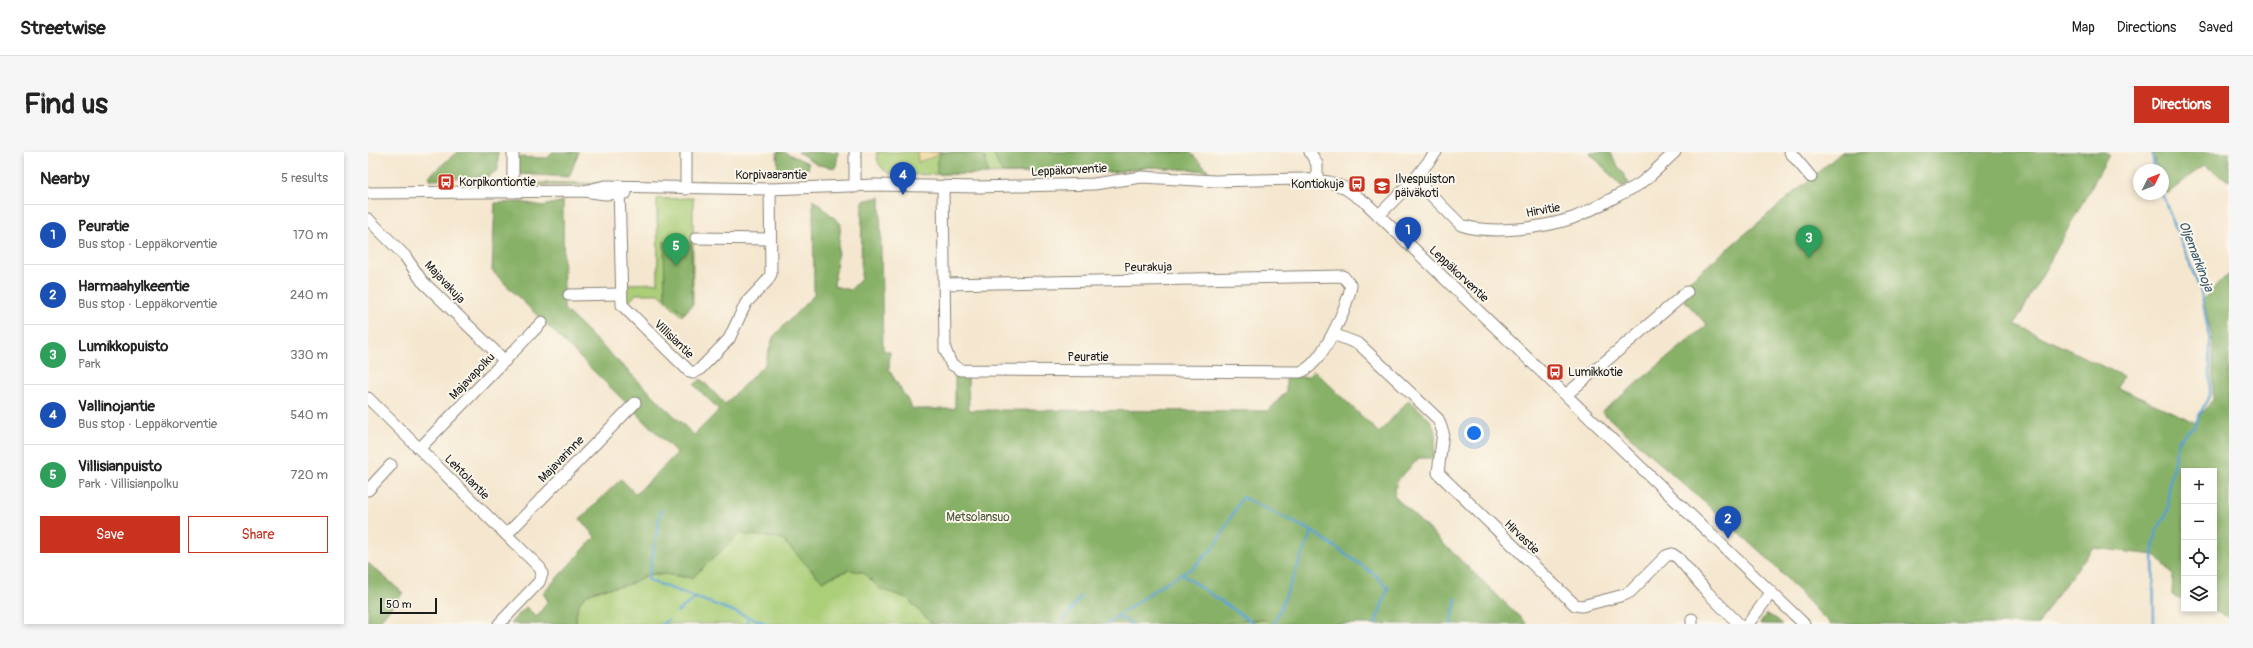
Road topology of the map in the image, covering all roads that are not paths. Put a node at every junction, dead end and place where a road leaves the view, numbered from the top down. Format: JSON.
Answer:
{"nodes":[{"id":1,"x":513,"y":152,"type":"edge"},
{"id":2,"x":686,"y":152,"type":"edge"},
{"id":3,"x":855,"y":152,"type":"edge"},
{"id":4,"x":1310,"y":152,"type":"edge"},
{"id":5,"x":1436,"y":152,"type":"edge"},
{"id":6,"x":1675,"y":152,"type":"edge"},
{"id":7,"x":1790,"y":152,"type":"edge"},
{"id":8,"x":1811,"y":177,"type":"dead end"},
{"id":9,"x":1415,"y":179,"type":"junction"},
{"id":10,"x":1317,"y":180,"type":"junction"},
{"id":11,"x":943,"y":186,"type":"junction"},
{"id":12,"x":855,"y":187,"type":"junction"},
{"id":13,"x":686,"y":189,"type":"junction"},
{"id":14,"x":770,"y":189,"type":"junction"},
{"id":15,"x":619,"y":190,"type":"junction"},
{"id":16,"x":513,"y":192,"type":"junction"},
{"id":17,"x":368,"y":193,"type":"edge"},
{"id":18,"x":1379,"y":215,"type":"junction"},
{"id":19,"x":368,"y":219,"type":"edge"},
{"id":20,"x":696,"y":238,"type":"dead end"},
{"id":21,"x":770,"y":239,"type":"junction"},
{"id":22,"x":1350,"y":282,"type":"joint"},
{"id":23,"x":944,"y":284,"type":"junction"},
{"id":24,"x":1687,"y":292,"type":"dead end"},
{"id":25,"x":620,"y":294,"type":"junction"},
{"id":26,"x":569,"y":296,"type":"dead end"},
{"id":27,"x":542,"y":322,"type":"dead end"},
{"id":28,"x":1333,"y":334,"type":"junction"},
{"id":29,"x":505,"y":361,"type":"junction"},
{"id":30,"x":1567,"y":394,"type":"junction"},
{"id":31,"x":368,"y":398,"type":"edge"},
{"id":32,"x":635,"y":403,"type":"dead end"},
{"id":33,"x":420,"y":448,"type":"junction"},
{"id":34,"x":391,"y":465,"type":"dead end"},
{"id":35,"x":368,"y":490,"type":"edge"},
{"id":36,"x":507,"y":534,"type":"junction"},
{"id":37,"x":1771,"y":593,"type":"junction"},
{"id":38,"x":499,"y":624,"type":"edge"},
{"id":39,"x":1739,"y":624,"type":"edge"},
{"id":40,"x":1748,"y":624,"type":"edge"},
{"id":41,"x":1804,"y":624,"type":"edge"}],
"edges":[{"from":1,"to":16,"type":"street"},
{"from":2,"to":13,"type":"street"},
{"from":3,"to":12,"type":"street"},
{"from":4,"to":10,"type":"street"},
{"from":5,"to":9,"type":"street"},
{"from":6,"to":9,"type":"street","name":"Hirvitie"},
{"from":7,"to":8,"type":"street"},
{"from":9,"to":18,"type":"street"},
{"from":10,"to":11,"type":"street","name":"Leppäkorventie"},
{"from":10,"to":18,"type":"street","name":"Leppäkorventie"},
{"from":11,"to":12,"type":"street","name":"Leppäkorventie"},
{"from":11,"to":23,"type":"street","name":"Peuratie"},
{"from":12,"to":14,"type":"street","name":"Korpivaarantie"},
{"from":13,"to":14,"type":"street","name":"Korpivaarantie"},
{"from":13,"to":15,"type":"street","name":"Korpivaarantie"},
{"from":14,"to":21,"type":"street","name":"Villisiantie"},
{"from":15,"to":16,"type":"street","name":"Korpivaarantie"},
{"from":15,"to":25,"type":"street","name":"Villisiantie"},
{"from":16,"to":17,"type":"street","name":"Korpivaarantie"},
{"from":18,"to":30,"type":"street","name":"Leppäkorventie"},
{"from":19,"to":29,"type":"street","name":"Majavakuja"},
{"from":20,"to":21,"type":"street"},
{"from":21,"to":25,"type":"street","name":"Villisiantie"},
{"from":22,"to":23,"type":"street","name":"Peurakuja"},
{"from":22,"to":28,"type":"street","name":"Peuratie"},
{"from":23,"to":28,"type":"street","name":"Peuratie"},
{"from":24,"to":30,"type":"street"},
{"from":25,"to":26,"type":"street"},
{"from":27,"to":29,"type":"street","name":"Majavapolku"},
{"from":28,"to":39,"type":"street","name":"Hirvastie"},
{"from":29,"to":33,"type":"street","name":"Majavapolku"},
{"from":30,"to":37,"type":"street","name":"Leppäkorventie"},
{"from":31,"to":33,"type":"street","name":"Lehtolantie"},
{"from":32,"to":36,"type":"street","name":"Majavarinne"},
{"from":33,"to":36,"type":"street","name":"Lehtolantie"},
{"from":34,"to":35,"type":"street"},
{"from":36,"to":38,"type":"street","name":"Lehtolantie"},
{"from":37,"to":40,"type":"street"},
{"from":37,"to":41,"type":"street","name":"Leppäkorventie"}]}
